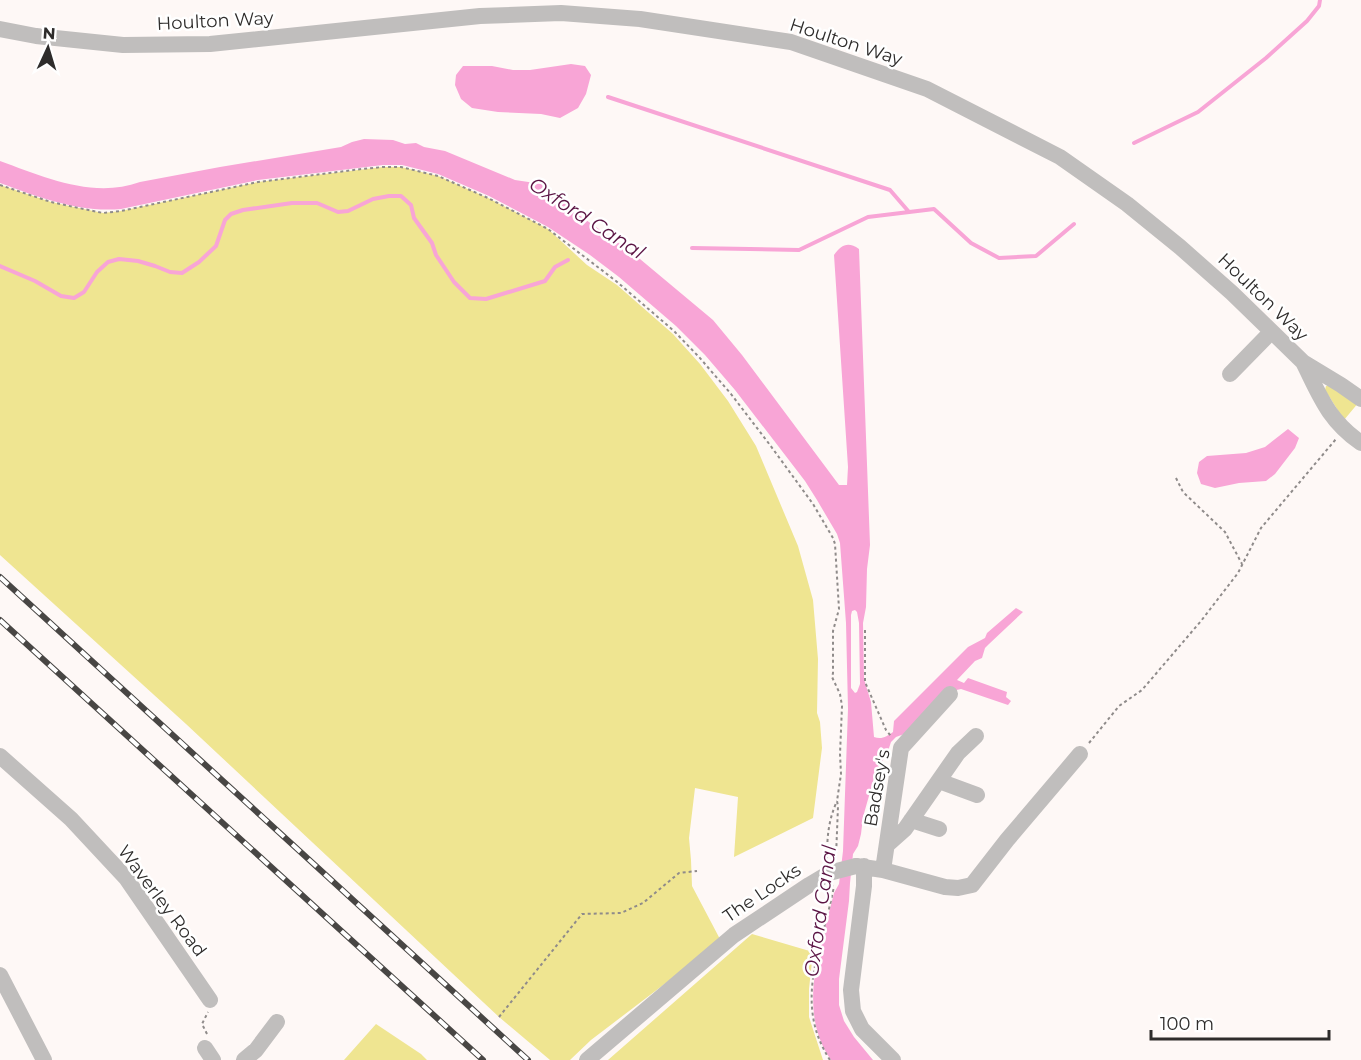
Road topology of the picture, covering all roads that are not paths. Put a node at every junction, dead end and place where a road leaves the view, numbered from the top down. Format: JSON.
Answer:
{"nodes":[{"id":1,"x":0,"y":29,"type":"edge"},
{"id":2,"x":1271,"y":332,"type":"junction"},
{"id":3,"x":1303,"y":362,"type":"junction"},
{"id":4,"x":1230,"y":374,"type":"dead end"},
{"id":5,"x":1361,"y":399,"type":"edge"},
{"id":6,"x":1361,"y":442,"type":"edge"},
{"id":7,"x":950,"y":694,"type":"dead end"},
{"id":8,"x":976,"y":736,"type":"dead end"},
{"id":9,"x":1080,"y":754,"type":"road end"},
{"id":10,"x":0,"y":756,"type":"edge"},
{"id":11,"x":939,"y":781,"type":"junction"},
{"id":12,"x":977,"y":795,"type":"dead end"},
{"id":13,"x":911,"y":820,"type":"junction"},
{"id":14,"x":939,"y":829,"type":"dead end"},
{"id":15,"x":887,"y":845,"type":"junction"},
{"id":16,"x":860,"y":866,"type":"junction"},
{"id":17,"x":883,"y":870,"type":"junction"},
{"id":18,"x":0,"y":975,"type":"edge"},
{"id":19,"x":210,"y":1000,"type":"road end"},
{"id":20,"x":277,"y":1022,"type":"dead end"},
{"id":21,"x":44,"y":1060,"type":"edge"},
{"id":22,"x":244,"y":1060,"type":"edge"},
{"id":23,"x":587,"y":1060,"type":"edge"},
{"id":24,"x":893,"y":1060,"type":"edge"}],
"edges":[{"from":1,"to":2,"type":"street","name":"Houlton Way"},
{"from":2,"to":3,"type":"street","name":"Houlton Way"},
{"from":2,"to":4,"type":"street"},
{"from":3,"to":5,"type":"street","name":"Houlton Way"},
{"from":3,"to":6,"type":"street","name":"Houlton Way"},
{"from":7,"to":15,"type":"street","name":"Badsey's"},
{"from":8,"to":11,"type":"street"},
{"from":9,"to":17,"type":"street","name":"The Locks"},
{"from":10,"to":19,"type":"street","name":"Waverley Road"},
{"from":11,"to":12,"type":"street"},
{"from":11,"to":13,"type":"street"},
{"from":13,"to":14,"type":"street"},
{"from":13,"to":15,"type":"street"},
{"from":15,"to":17,"type":"street","name":"Badsey's"},
{"from":16,"to":17,"type":"street","name":"The Locks"},
{"from":16,"to":23,"type":"street","name":"The Locks","bridge":true},
{"from":16,"to":24,"type":"street"},
{"from":18,"to":21,"type":"street"},
{"from":20,"to":22,"type":"street"}]}
